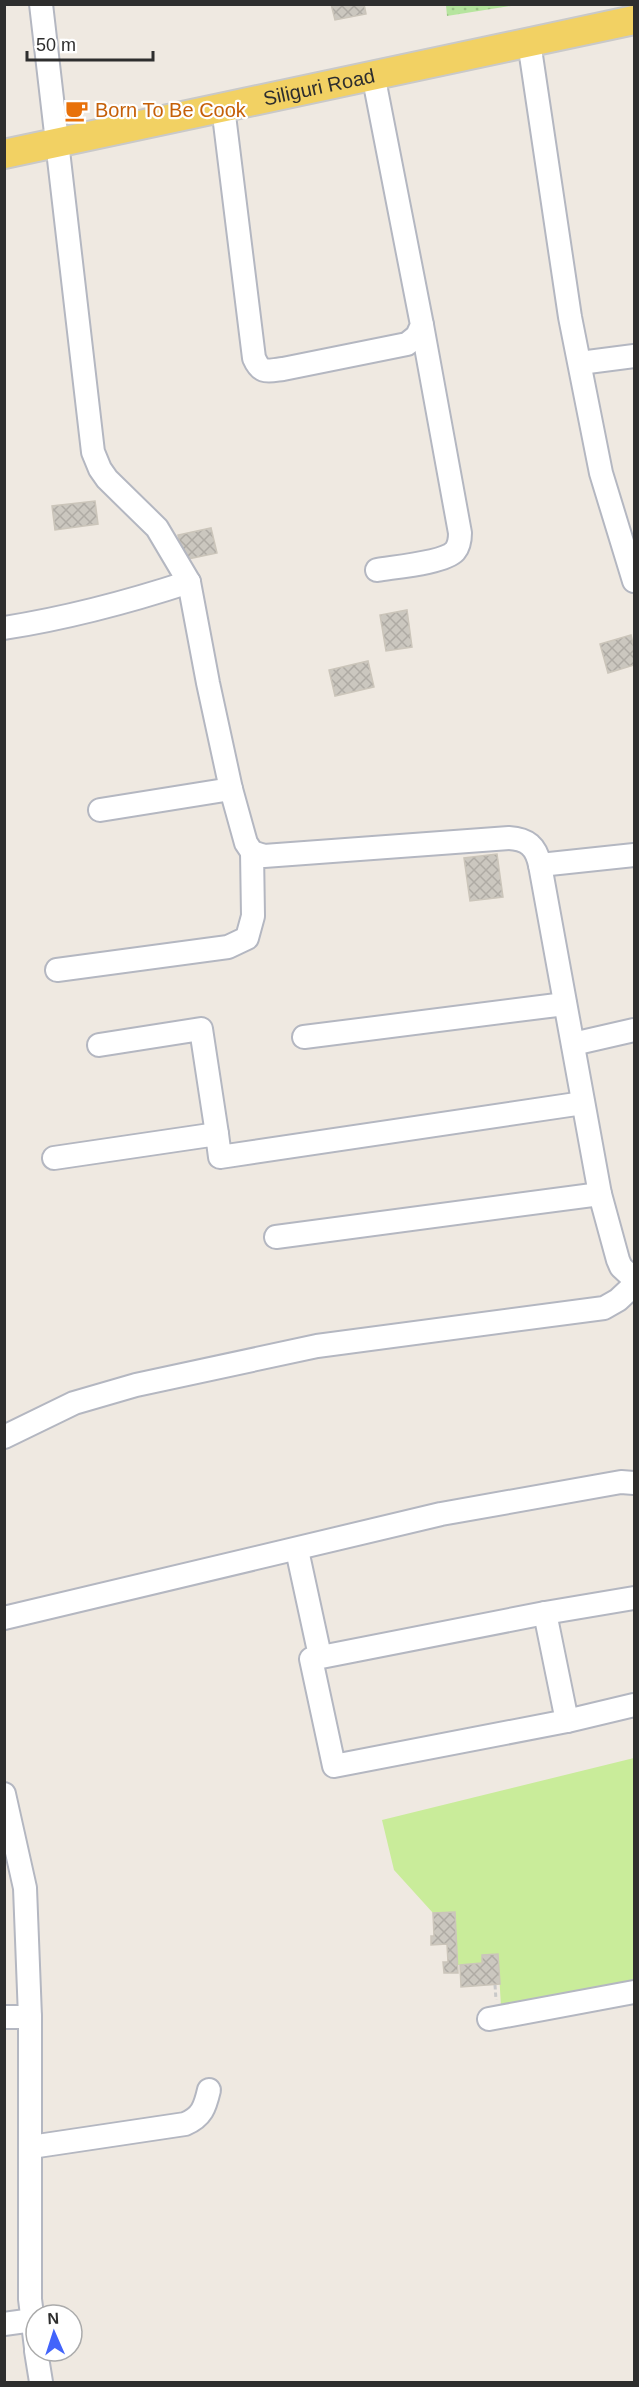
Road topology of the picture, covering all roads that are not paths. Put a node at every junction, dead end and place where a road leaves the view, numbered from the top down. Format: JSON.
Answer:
{"nodes":[{"id":1,"x":41,"y":4,"type":"edge"},
{"id":2,"x":634,"y":21,"type":"edge"},
{"id":3,"x":529,"y":42,"type":"junction"},
{"id":4,"x":373,"y":74,"type":"junction"},
{"id":5,"x":223,"y":107,"type":"junction"},
{"id":6,"x":56,"y":143,"type":"junction"},
{"id":7,"x":4,"y":153,"type":"edge"},
{"id":8,"x":422,"y":325,"type":"junction"},
{"id":9,"x":634,"y":356,"type":"edge"},
{"id":10,"x":580,"y":363,"type":"junction"},
{"id":11,"x":377,"y":570,"type":"dead end"},
{"id":12,"x":634,"y":581,"type":"edge"},
{"id":13,"x":189,"y":582,"type":"junction"},
{"id":14,"x":4,"y":628,"type":"edge"},
{"id":15,"x":231,"y":789,"type":"junction"},
{"id":16,"x":100,"y":810,"type":"dead end"},
{"id":17,"x":252,"y":852,"type":"junction"},
{"id":18,"x":634,"y":855,"type":"edge"},
{"id":19,"x":540,"y":865,"type":"junction"},
{"id":20,"x":57,"y":970,"type":"dead end"},
{"id":21,"x":565,"y":1004,"type":"junction"},
{"id":22,"x":634,"y":1030,"type":"edge"},
{"id":23,"x":304,"y":1036,"type":"dead end"},
{"id":24,"x":573,"y":1044,"type":"junction"},
{"id":25,"x":99,"y":1045,"type":"dead end"},
{"id":26,"x":583,"y":1103,"type":"junction"},
{"id":27,"x":217,"y":1134,"type":"junction"},
{"id":28,"x":54,"y":1158,"type":"dead end"},
{"id":29,"x":600,"y":1194,"type":"junction"},
{"id":30,"x":276,"y":1237,"type":"dead end"},
{"id":31,"x":634,"y":1279,"type":"edge"},
{"id":32,"x":634,"y":1285,"type":"edge"},
{"id":33,"x":4,"y":1437,"type":"edge"},
{"id":34,"x":634,"y":1484,"type":"edge"},
{"id":35,"x":297,"y":1550,"type":"junction"},
{"id":36,"x":634,"y":1598,"type":"edge"},
{"id":37,"x":545,"y":1613,"type":"junction"},
{"id":38,"x":4,"y":1618,"type":"edge"},
{"id":39,"x":320,"y":1656,"type":"junction"},
{"id":40,"x":634,"y":1704,"type":"edge"},
{"id":41,"x":567,"y":1722,"type":"junction"},
{"id":42,"x":6,"y":1809,"type":"edge"},
{"id":43,"x":634,"y":1992,"type":"edge"},
{"id":44,"x":4,"y":2017,"type":"edge"},
{"id":45,"x":30,"y":2017,"type":"junction"},
{"id":46,"x":489,"y":2019,"type":"dead end"},
{"id":47,"x":209,"y":2090,"type":"dead end"},
{"id":48,"x":31,"y":2147,"type":"junction"},
{"id":49,"x":31,"y":2303,"type":"edge"},
{"id":50,"x":24,"y":2321,"type":"edge"},
{"id":51,"x":4,"y":2324,"type":"edge"},
{"id":52,"x":38,"y":2363,"type":"edge"},
{"id":53,"x":41,"y":2382,"type":"edge"}],
"edges":[{"from":1,"to":6,"type":"street"},
{"from":2,"to":3,"type":"main road","name":"Siliguri Road"},
{"from":3,"to":4,"type":"main road","name":"Siliguri Road"},
{"from":3,"to":10,"type":"street"},
{"from":4,"to":5,"type":"main road","name":"Siliguri Road"},
{"from":4,"to":8,"type":"street"},
{"from":5,"to":6,"type":"main road","name":"Siliguri Road"},
{"from":5,"to":8,"type":"street"},
{"from":6,"to":7,"type":"main road","name":"Siliguri Road"},
{"from":6,"to":13,"type":"street"},
{"from":8,"to":11,"type":"street"},
{"from":9,"to":10,"type":"street"},
{"from":10,"to":12,"type":"street"},
{"from":13,"to":14,"type":"street"},
{"from":13,"to":15,"type":"street"},
{"from":15,"to":16,"type":"street"},
{"from":15,"to":17,"type":"street"},
{"from":17,"to":19,"type":"street"},
{"from":17,"to":20,"type":"street"},
{"from":18,"to":19,"type":"street"},
{"from":19,"to":21,"type":"street"},
{"from":21,"to":23,"type":"street"},
{"from":21,"to":24,"type":"street"},
{"from":22,"to":24,"type":"street"},
{"from":24,"to":26,"type":"street"},
{"from":25,"to":27,"type":"street"},
{"from":26,"to":27,"type":"street"},
{"from":26,"to":29,"type":"street"},
{"from":27,"to":28,"type":"street"},
{"from":29,"to":30,"type":"street"},
{"from":29,"to":31,"type":"street"},
{"from":32,"to":33,"type":"street"},
{"from":34,"to":35,"type":"street"},
{"from":35,"to":38,"type":"street"},
{"from":35,"to":39,"type":"street"},
{"from":36,"to":37,"type":"street"},
{"from":37,"to":39,"type":"street"},
{"from":37,"to":41,"type":"street"},
{"from":39,"to":41,"type":"street"},
{"from":40,"to":41,"type":"street"},
{"from":42,"to":45,"type":"street"},
{"from":43,"to":46,"type":"street"},
{"from":44,"to":45,"type":"street"},
{"from":45,"to":48,"type":"street"},
{"from":47,"to":48,"type":"street"},
{"from":48,"to":49,"type":"street"},
{"from":50,"to":51,"type":"street"},
{"from":52,"to":53,"type":"street"}]}
